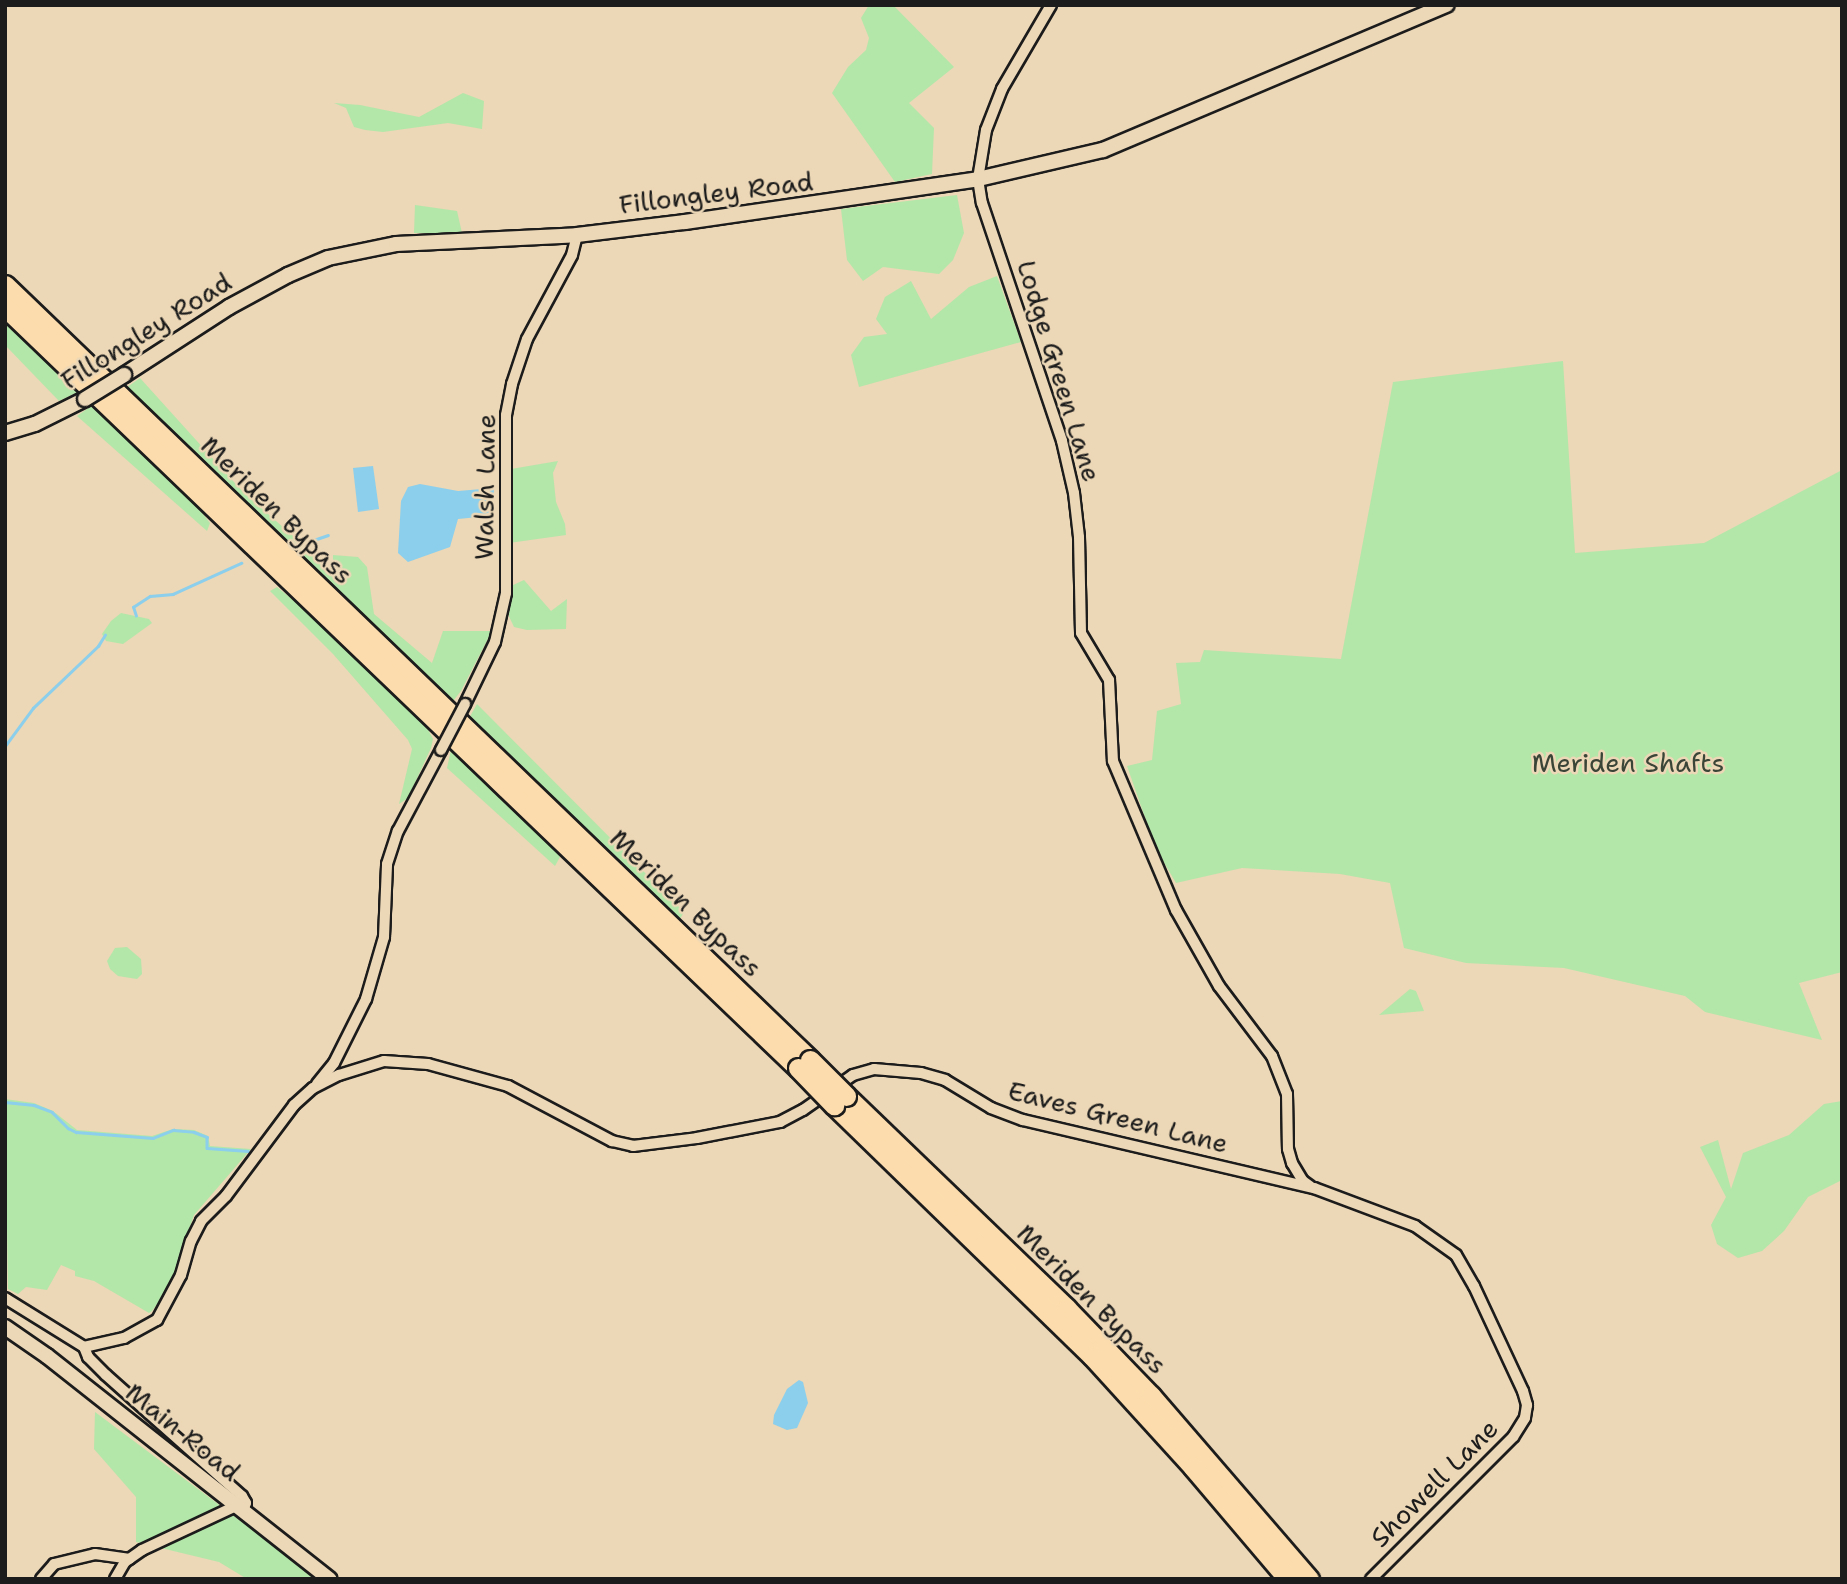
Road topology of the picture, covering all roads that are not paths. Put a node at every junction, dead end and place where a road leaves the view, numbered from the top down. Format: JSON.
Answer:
{"nodes":[{"id":1,"x":1051,"y":5,"type":"edge"},
{"id":2,"x":1447,"y":5,"type":"edge"},
{"id":3,"x":978,"y":179,"type":"junction"},
{"id":4,"x":577,"y":235,"type":"junction"},
{"id":5,"x":5,"y":285,"type":"edge"},
{"id":6,"x":5,"y":307,"type":"edge"},
{"id":7,"x":5,"y":433,"type":"edge"},
{"id":8,"x":334,"y":1063,"type":"junction"},
{"id":9,"x":804,"y":1064,"type":"junction"},
{"id":10,"x":339,"y":1075,"type":"junction"},
{"id":11,"x":313,"y":1088,"type":"junction"},
{"id":12,"x":840,"y":1100,"type":"junction"},
{"id":13,"x":1292,"y":1163,"type":"junction"},
{"id":14,"x":1277,"y":1178,"type":"junction"},
{"id":15,"x":1314,"y":1188,"type":"junction"},
{"id":16,"x":5,"y":1298,"type":"edge"},
{"id":17,"x":5,"y":1327,"type":"edge"},
{"id":18,"x":84,"y":1347,"type":"junction"},
{"id":19,"x":239,"y":1508,"type":"junction"},
{"id":20,"x":130,"y":1559,"type":"junction"},
{"id":21,"x":41,"y":1579,"type":"edge"},
{"id":22,"x":115,"y":1579,"type":"edge"},
{"id":23,"x":329,"y":1579,"type":"edge"},
{"id":24,"x":1288,"y":1579,"type":"edge"},
{"id":25,"x":1309,"y":1579,"type":"edge"},
{"id":26,"x":1371,"y":1579,"type":"edge"}],
"edges":[{"from":1,"to":3,"type":"street"},
{"from":2,"to":3,"type":"main road","name":"Fillongley Road"},
{"from":3,"to":4,"type":"main road","name":"Fillongley Road"},
{"from":3,"to":13,"type":"street","name":"Lodge Green Lane"},
{"from":4,"to":7,"type":"main road","name":"Fillongley Road","bridge":true},
{"from":4,"to":8,"type":"street","name":"Walsh Lane","bridge":true},
{"from":5,"to":9,"type":"highway","name":"Meriden Bypass"},
{"from":6,"to":9,"type":"highway","name":"Meriden Bypass"},
{"from":8,"to":10,"type":"street"},
{"from":8,"to":11,"type":"street"},
{"from":9,"to":12,"type":"highway","name":"Meriden Bypass","bridge":true},
{"from":10,"to":11,"type":"street","name":"Eaves Green Lane"},
{"from":10,"to":14,"type":"street","name":"Eaves Green Lane"},
{"from":11,"to":18,"type":"street","name":"Eaves Green Lane"},
{"from":12,"to":24,"type":"highway","name":"Meriden Bypass"},
{"from":12,"to":25,"type":"highway","name":"Meriden Bypass"},
{"from":13,"to":14,"type":"street"},
{"from":13,"to":15,"type":"street"},
{"from":14,"to":15,"type":"street","name":"Eaves Green Lane"},
{"from":15,"to":26,"type":"street","name":"Showell Lane"},
{"from":16,"to":18,"type":"street"},
{"from":17,"to":19,"type":"main road","name":"Main Road"},
{"from":18,"to":19,"type":"street"},
{"from":19,"to":20,"type":"street"},
{"from":19,"to":23,"type":"main road","name":"Main Road"},
{"from":20,"to":21,"type":"street"},
{"from":20,"to":22,"type":"street"}]}
